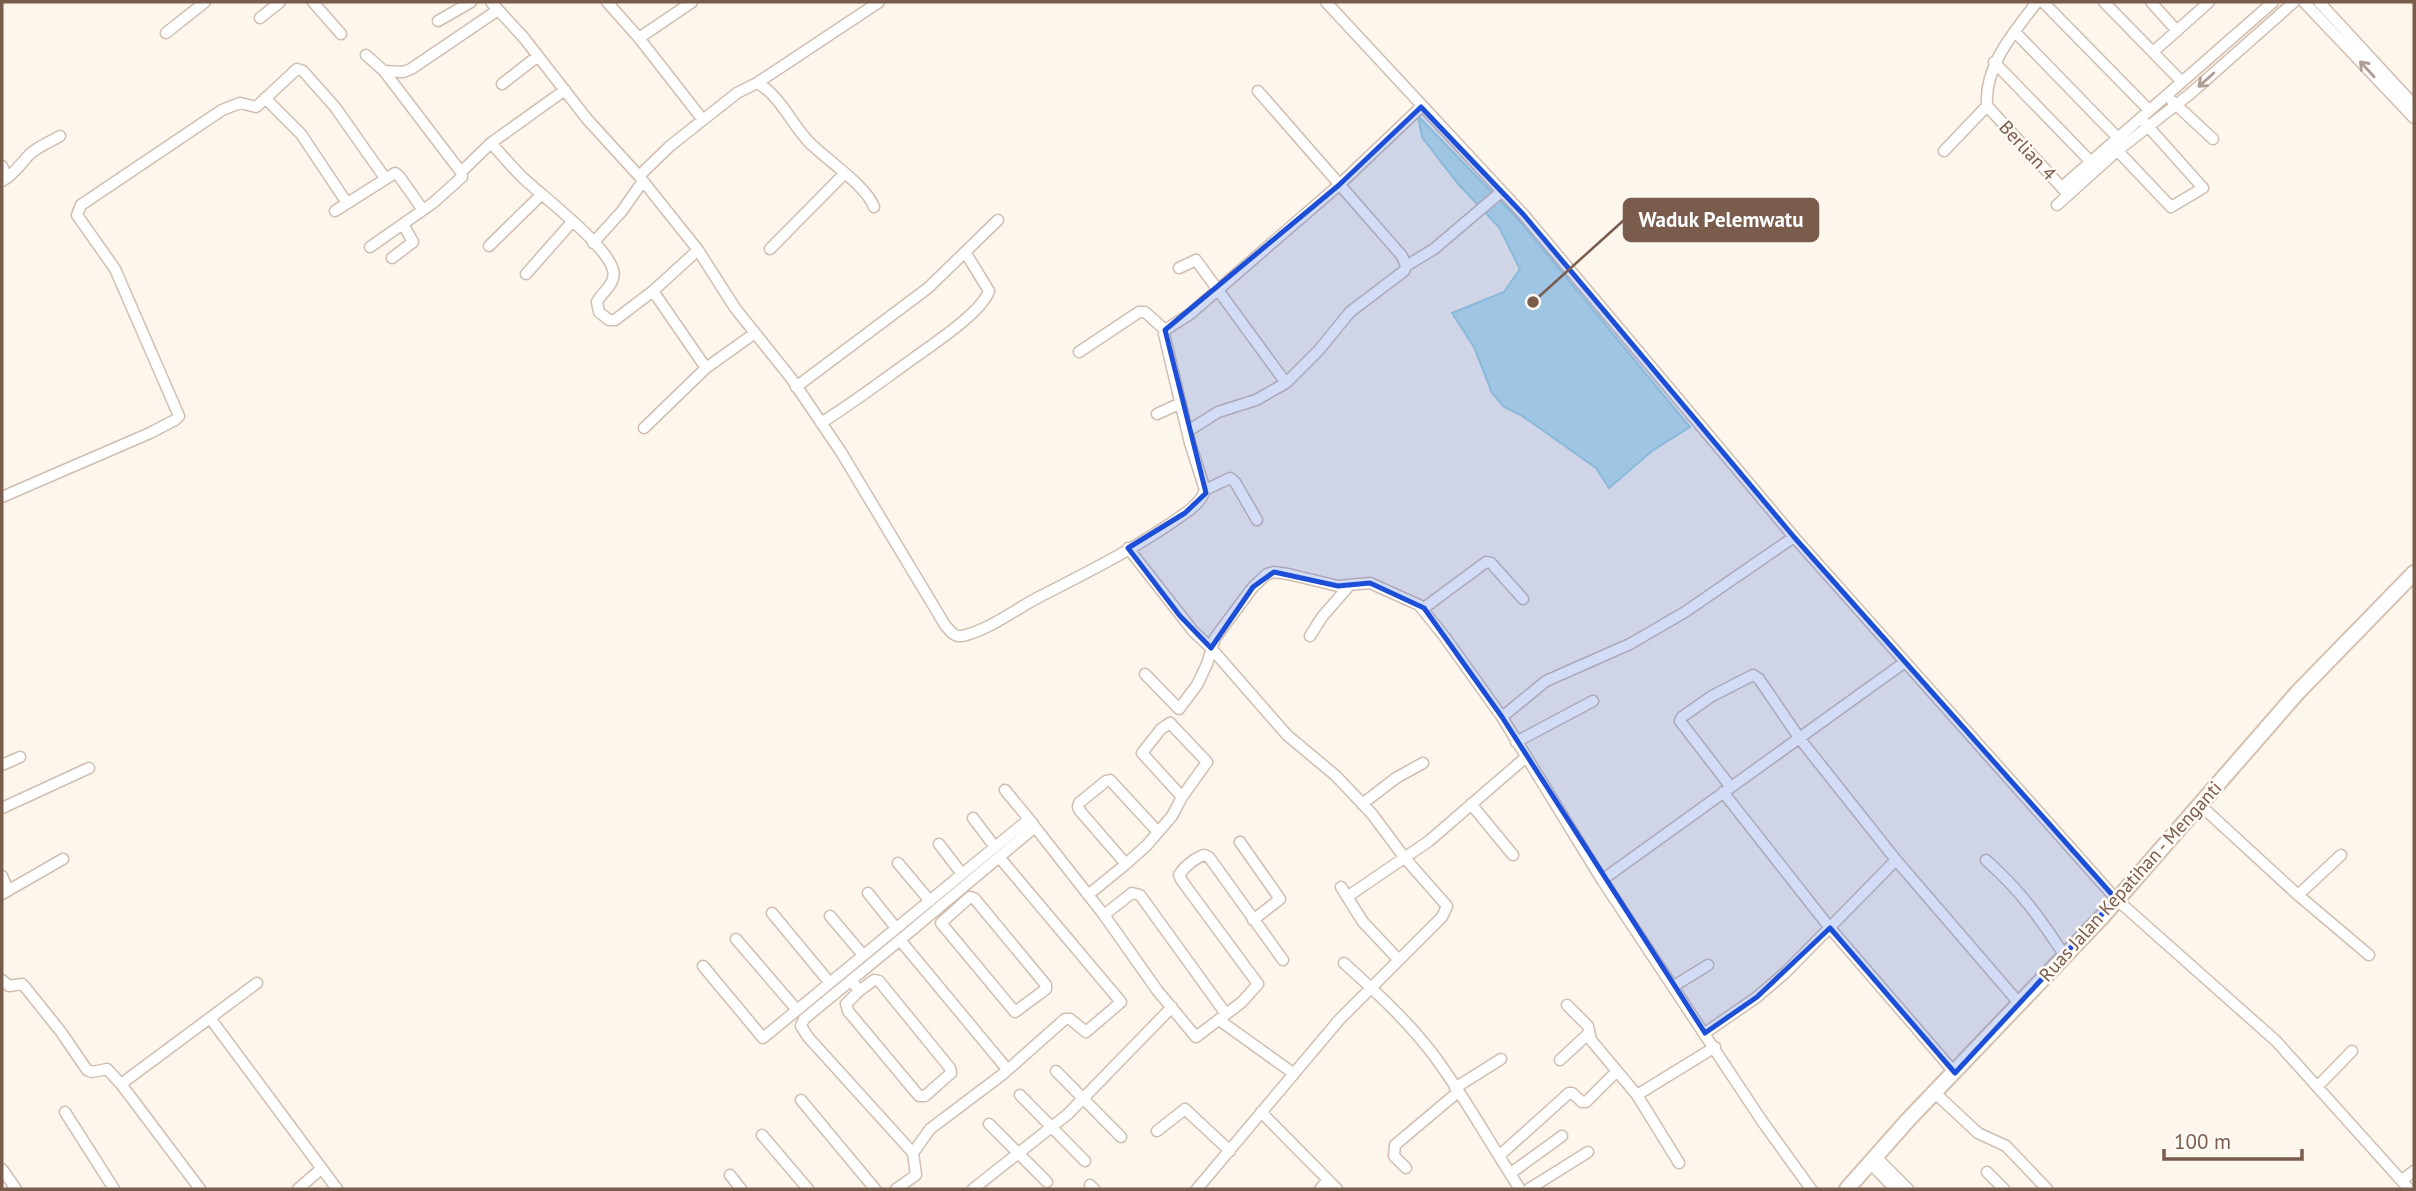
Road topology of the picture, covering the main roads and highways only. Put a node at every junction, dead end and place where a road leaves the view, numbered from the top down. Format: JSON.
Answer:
{"nodes":[{"id":1,"x":2414,"y":573,"type":"edge"},
{"id":2,"x":1847,"y":1189,"type":"edge"}],
"edges":[{"from":1,"to":2,"type":"main road","name":"Ruas Jalan Kepatihan - Menganti"}]}
